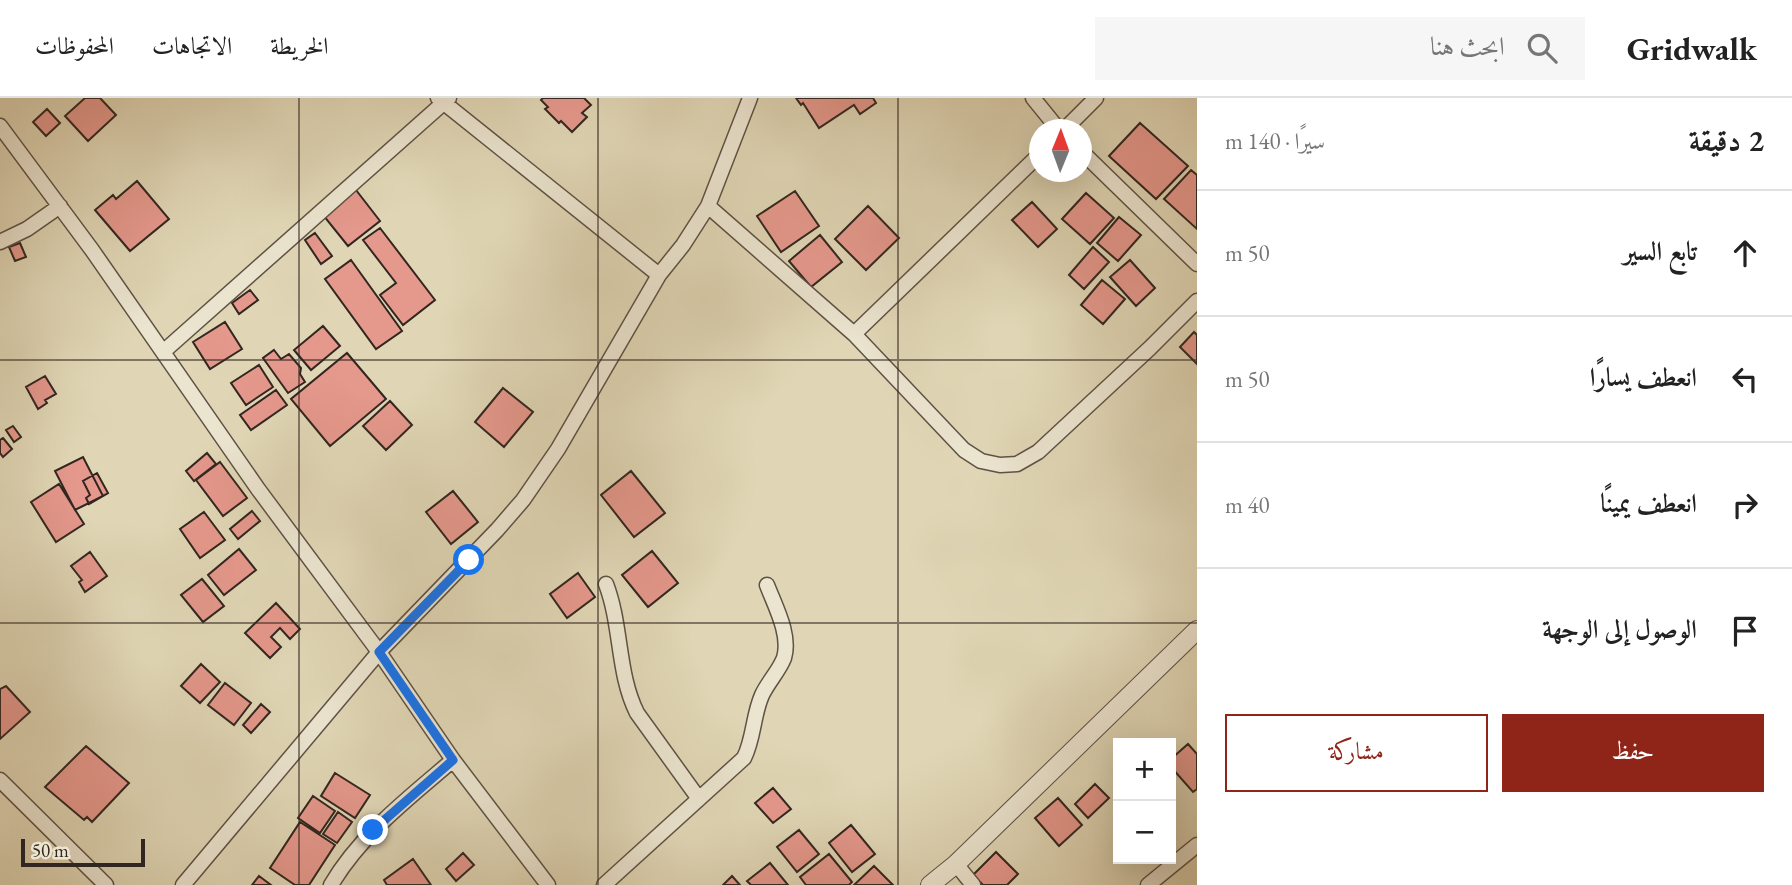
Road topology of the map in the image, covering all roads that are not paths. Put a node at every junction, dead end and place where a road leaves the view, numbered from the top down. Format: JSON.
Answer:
{"nodes":[{"id":1,"x":750,"y":98,"type":"edge"},
{"id":2,"x":1032,"y":98,"type":"edge"},
{"id":3,"x":1096,"y":98,"type":"edge"},
{"id":4,"x":443,"y":100,"type":"edge"},
{"id":5,"x":1052,"y":119,"type":"edge"},
{"id":6,"x":1074,"y":119,"type":"edge"},
{"id":7,"x":0,"y":127,"type":"edge"},
{"id":8,"x":1092,"y":162,"type":"edge"},
{"id":9,"x":1029,"y":165,"type":"edge"},
{"id":10,"x":60,"y":206,"type":"junction"},
{"id":11,"x":708,"y":206,"type":"junction"},
{"id":12,"x":0,"y":242,"type":"edge"},
{"id":13,"x":1197,"y":264,"type":"edge"},
{"id":14,"x":659,"y":275,"type":"junction"},
{"id":15,"x":1197,"y":301,"type":"edge"},
{"id":16,"x":854,"y":334,"type":"junction"},
{"id":17,"x":163,"y":352,"type":"junction"},
{"id":18,"x":606,"y":584,"type":"dead end"},
{"id":19,"x":767,"y":585,"type":"dead end"},
{"id":20,"x":1197,"y":630,"type":"edge"},
{"id":21,"x":379,"y":652,"type":"junction"},
{"id":22,"x":453,"y":760,"type":"junction"},
{"id":23,"x":0,"y":780,"type":"edge"},
{"id":24,"x":699,"y":799,"type":"junction"},
{"id":25,"x":1197,"y":845,"type":"edge"},
{"id":26,"x":956,"y":864,"type":"junction"},
{"id":27,"x":106,"y":885,"type":"edge"},
{"id":28,"x":183,"y":885,"type":"edge"},
{"id":29,"x":331,"y":885,"type":"edge"},
{"id":30,"x":548,"y":885,"type":"edge"},
{"id":31,"x":604,"y":885,"type":"edge"},
{"id":32,"x":930,"y":885,"type":"edge"},
{"id":33,"x":973,"y":885,"type":"edge"},
{"id":34,"x":1148,"y":885,"type":"edge"}],
"edges":[{"from":1,"to":11,"type":"street"},
{"from":2,"to":5,"type":"street"},
{"from":3,"to":6,"type":"street"},
{"from":4,"to":14,"type":"street"},
{"from":4,"to":17,"type":"street"},
{"from":7,"to":10,"type":"street"},
{"from":8,"to":13,"type":"street"},
{"from":9,"to":16,"type":"street"},
{"from":10,"to":12,"type":"street"},
{"from":10,"to":17,"type":"street"},
{"from":11,"to":14,"type":"street"},
{"from":11,"to":16,"type":"street"},
{"from":14,"to":21,"type":"street"},
{"from":15,"to":16,"type":"street"},
{"from":17,"to":21,"type":"street"},
{"from":18,"to":24,"type":"street"},
{"from":19,"to":24,"type":"street"},
{"from":20,"to":26,"type":"street"},
{"from":21,"to":22,"type":"street"},
{"from":21,"to":28,"type":"street"},
{"from":22,"to":29,"type":"street"},
{"from":22,"to":30,"type":"street"},
{"from":23,"to":27,"type":"street"},
{"from":24,"to":31,"type":"street"},
{"from":25,"to":34,"type":"street"},
{"from":26,"to":32,"type":"street"},
{"from":26,"to":33,"type":"street"}]}
